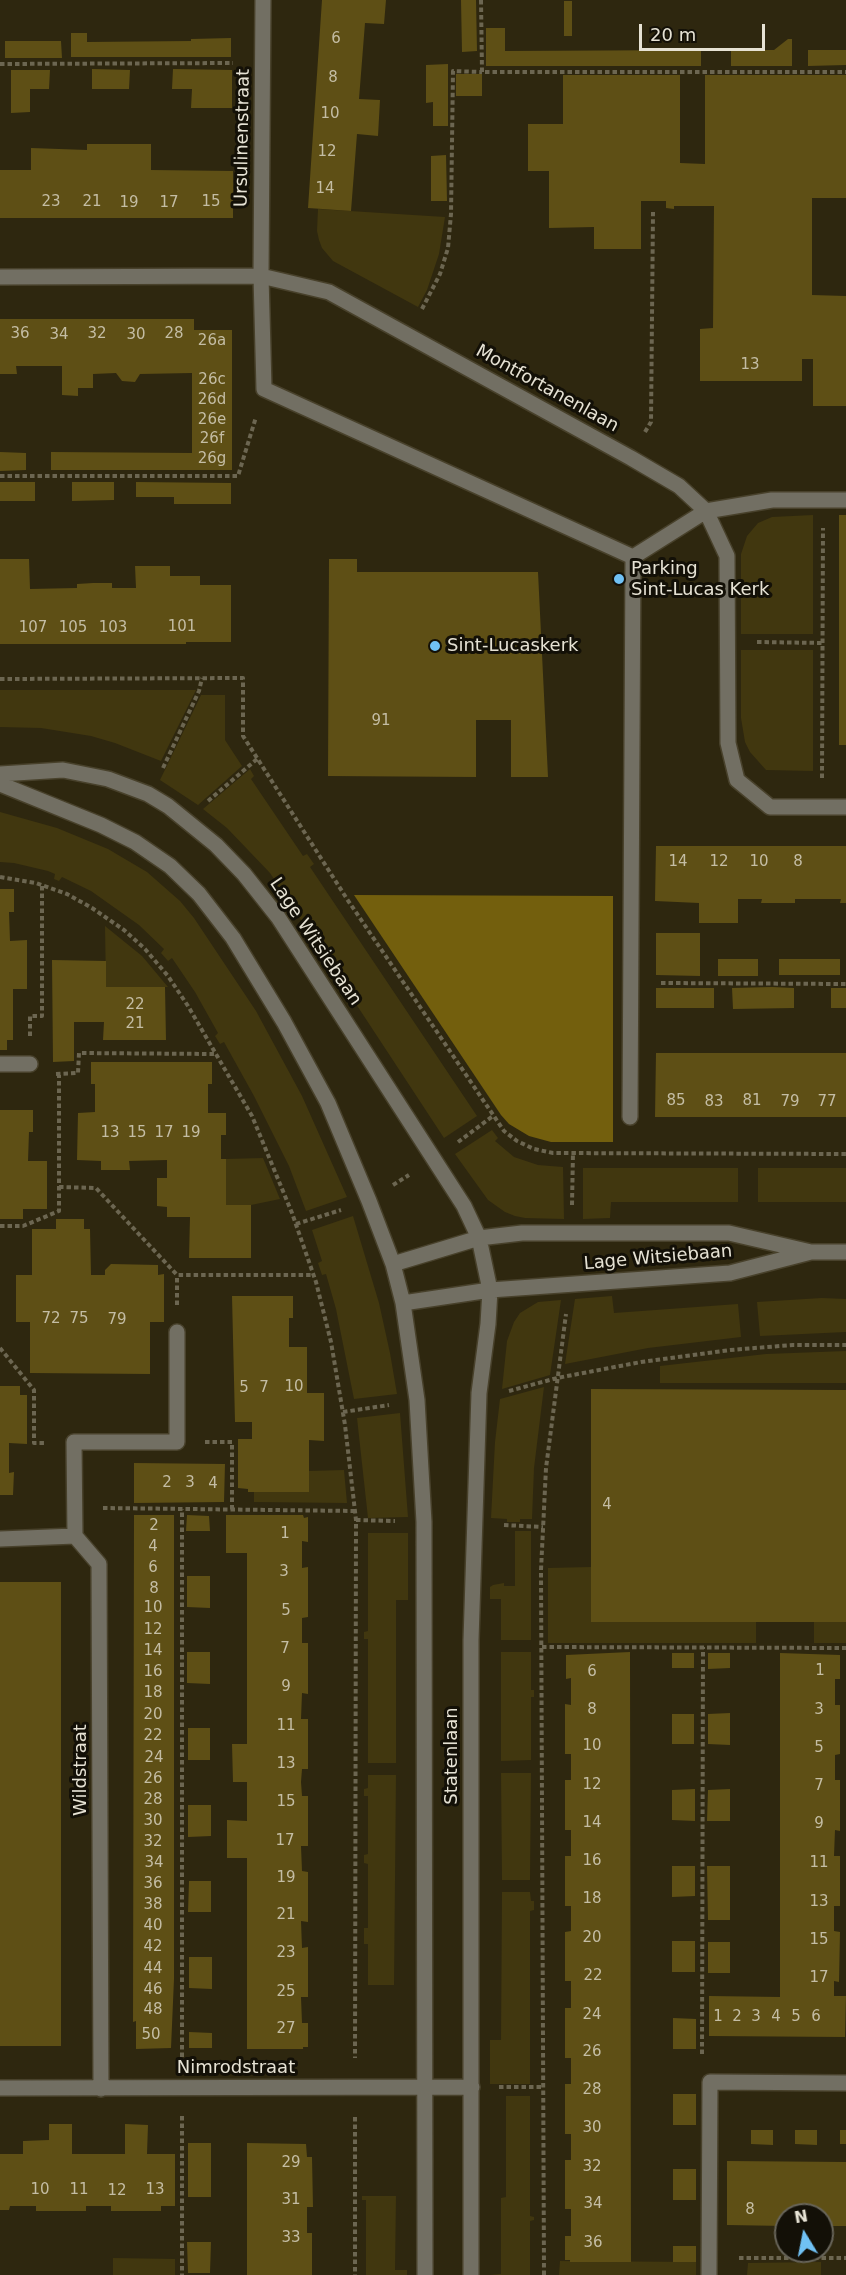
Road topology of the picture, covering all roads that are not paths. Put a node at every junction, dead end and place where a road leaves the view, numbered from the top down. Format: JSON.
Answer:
{"nodes":[{"id":1,"x":263,"y":0,"type":"edge"},
{"id":2,"x":261,"y":276,"type":"junction"},
{"id":3,"x":0,"y":277,"type":"edge"},
{"id":4,"x":846,"y":500,"type":"edge"},
{"id":5,"x":706,"y":511,"type":"junction"},
{"id":6,"x":633,"y":557,"type":"junction"},
{"id":7,"x":0,"y":774,"type":"edge"},
{"id":8,"x":0,"y":784,"type":"edge"},
{"id":9,"x":846,"y":807,"type":"edge"},
{"id":10,"x":0,"y":1064,"type":"edge"},
{"id":11,"x":30,"y":1064,"type":"road end"},
{"id":12,"x":630,"y":1117,"type":"dead end"},
{"id":13,"x":480,"y":1239,"type":"junction"},
{"id":14,"x":811,"y":1252,"type":"junction"},
{"id":15,"x":846,"y":1252,"type":"edge"},
{"id":16,"x":393,"y":1264,"type":"junction"},
{"id":17,"x":490,"y":1290,"type":"junction"},
{"id":18,"x":403,"y":1303,"type":"junction"},
{"id":19,"x":177,"y":1332,"type":"dead end"},
{"id":20,"x":75,"y":1536,"type":"junction"},
{"id":21,"x":0,"y":1539,"type":"edge"},
{"id":22,"x":846,"y":2083,"type":"edge"},
{"id":23,"x":425,"y":2086,"type":"junction"},
{"id":24,"x":472,"y":2086,"type":"junction"},
{"id":25,"x":0,"y":2088,"type":"edge"},
{"id":26,"x":101,"y":2088,"type":"junction"},
{"id":27,"x":425,"y":2275,"type":"edge"},
{"id":28,"x":471,"y":2275,"type":"edge"},
{"id":29,"x":709,"y":2275,"type":"edge"}],
"edges":[{"from":1,"to":2,"type":"street","name":"Ursulinenstraat"},
{"from":2,"to":3,"type":"street","name":"Montfortanenlaan"},
{"from":2,"to":5,"type":"street","name":"Montfortanenlaan"},
{"from":2,"to":6,"type":"street","name":"Ursulinenstraat"},
{"from":4,"to":5,"type":"street"},
{"from":5,"to":6,"type":"street"},
{"from":5,"to":9,"type":"street","name":"Montfortanenlaan"},
{"from":6,"to":12,"type":"street"},
{"from":7,"to":13,"type":"street","name":"Lage Witsiebaan"},
{"from":8,"to":16,"type":"street"},
{"from":10,"to":11,"type":"street"},
{"from":13,"to":14,"type":"street","name":"Lage Witsiebaan"},
{"from":13,"to":16,"type":"street","name":"Lage Witsiebaan"},
{"from":13,"to":17,"type":"street","name":"Statenlaan"},
{"from":14,"to":15,"type":"street","name":"Lage Witsiebaan"},
{"from":14,"to":17,"type":"street","name":"Lage Witsiebaan"},
{"from":16,"to":18,"type":"street"},
{"from":17,"to":18,"type":"street","name":"Lage Witsiebaan"},
{"from":17,"to":24,"type":"street","name":"Statenlaan"},
{"from":18,"to":23,"type":"street","name":"Statenlaan"},
{"from":19,"to":20,"type":"street"},
{"from":20,"to":21,"type":"street"},
{"from":20,"to":26,"type":"street","name":"Wildstraat"},
{"from":22,"to":29,"type":"street"},
{"from":23,"to":24,"type":"street","name":"Nimrodstraat"},
{"from":23,"to":26,"type":"street","name":"Nimrodstraat"},
{"from":23,"to":27,"type":"street","name":"Statenlaan"},
{"from":24,"to":28,"type":"street","name":"Statenlaan"},
{"from":25,"to":26,"type":"street","name":"Nimrodstraat"}]}
